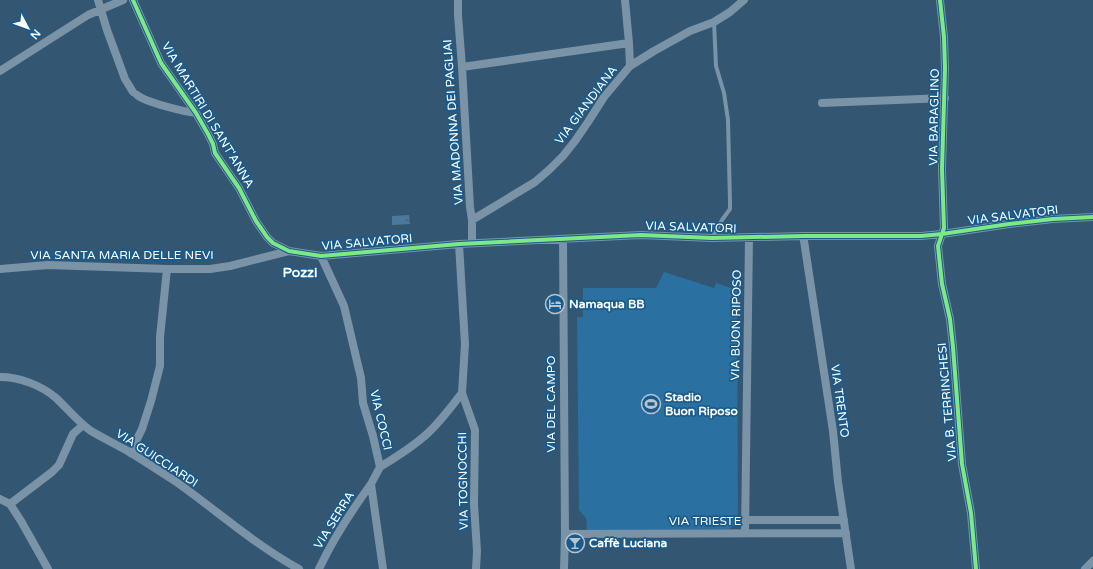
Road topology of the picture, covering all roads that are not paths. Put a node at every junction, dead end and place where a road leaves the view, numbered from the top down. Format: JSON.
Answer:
{"nodes":[{"id":1,"x":98,"y":0,"type":"edge"},
{"id":2,"x":122,"y":0,"type":"edge"},
{"id":3,"x":133,"y":0,"type":"edge"},
{"id":4,"x":458,"y":0,"type":"edge"},
{"id":5,"x":625,"y":0,"type":"edge"},
{"id":6,"x":744,"y":0,"type":"edge"},
{"id":7,"x":940,"y":0,"type":"edge"},
{"id":8,"x":101,"y":10,"type":"junction"},
{"id":9,"x":714,"y":22,"type":"junction"},
{"id":10,"x":629,"y":43,"type":"junction"},
{"id":11,"x":630,"y":66,"type":"junction"},
{"id":12,"x":462,"y":67,"type":"junction"},
{"id":13,"x":0,"y":71,"type":"edge"},
{"id":14,"x":945,"y":98,"type":"junction"},
{"id":15,"x":822,"y":103,"type":"dead end"},
{"id":16,"x":196,"y":113,"type":"junction"},
{"id":17,"x":1093,"y":217,"type":"edge"},
{"id":18,"x":472,"y":220,"type":"junction"},
{"id":19,"x":942,"y":234,"type":"junction"},
{"id":20,"x":804,"y":236,"type":"junction"},
{"id":21,"x":712,"y":238,"type":"junction"},
{"id":22,"x":749,"y":238,"type":"junction"},
{"id":23,"x":563,"y":239,"type":"junction"},
{"id":24,"x":472,"y":243,"type":"junction"},
{"id":25,"x":459,"y":244,"type":"junction"},
{"id":26,"x":289,"y":252,"type":"junction"},
{"id":27,"x":321,"y":256,"type":"junction"},
{"id":28,"x":0,"y":269,"type":"edge"},
{"id":29,"x":167,"y":269,"type":"junction"},
{"id":30,"x":0,"y":378,"type":"edge"},
{"id":31,"x":462,"y":393,"type":"junction"},
{"id":32,"x":83,"y":425,"type":"junction"},
{"id":33,"x":132,"y":454,"type":"junction"},
{"id":34,"x":380,"y":467,"type":"junction"},
{"id":35,"x":371,"y":484,"type":"junction"},
{"id":36,"x":0,"y":499,"type":"edge"},
{"id":37,"x":10,"y":504,"type":"junction"},
{"id":38,"x":746,"y":520,"type":"junction"},
{"id":39,"x":844,"y":520,"type":"junction"},
{"id":40,"x":745,"y":533,"type":"junction"},
{"id":41,"x":846,"y":533,"type":"junction"},
{"id":42,"x":564,"y":534,"type":"junction"},
{"id":43,"x":1093,"y":561,"type":"edge"},
{"id":44,"x":48,"y":569,"type":"edge"},
{"id":45,"x":298,"y":569,"type":"edge"},
{"id":46,"x":319,"y":569,"type":"edge"},
{"id":47,"x":383,"y":569,"type":"edge"},
{"id":48,"x":476,"y":569,"type":"edge"},
{"id":49,"x":564,"y":569,"type":"edge"},
{"id":50,"x":851,"y":569,"type":"edge"},
{"id":51,"x":976,"y":569,"type":"edge"},
{"id":52,"x":1085,"y":569,"type":"edge"}],
"edges":[{"from":1,"to":8,"type":"street"},
{"from":2,"to":8,"type":"street"},
{"from":3,"to":16,"type":"street","name":"VIA MARTIRI DI SANT'ANNA"},
{"from":4,"to":12,"type":"street","name":"VIA MADONNA DEI PAGLIAI"},
{"from":5,"to":10,"type":"street"},
{"from":6,"to":9,"type":"street","name":"VIA GIANDIANA"},
{"from":7,"to":14,"type":"street","name":"VIA BARAGLINO"},
{"from":8,"to":13,"type":"street"},
{"from":8,"to":16,"type":"street"},
{"from":9,"to":11,"type":"street","name":"VIA GIANDIANA"},
{"from":9,"to":21,"type":"lane"},
{"from":10,"to":11,"type":"street"},
{"from":10,"to":12,"type":"street"},
{"from":11,"to":18,"type":"street","name":"VIA GIANDIANA"},
{"from":12,"to":18,"type":"street","name":"VIA MADONNA DEI PAGLIAI"},
{"from":14,"to":15,"type":"street"},
{"from":14,"to":19,"type":"street","name":"VIA BARAGLINO"},
{"from":16,"to":26,"type":"street","name":"VIA MARTIRI DI SANT'ANNA"},
{"from":17,"to":19,"type":"street","name":"VIA SALVATORI"},
{"from":18,"to":24,"type":"street","name":"VIA MADONNA DEI PAGLIAI"},
{"from":19,"to":20,"type":"street","name":"VIA SALVATORI"},
{"from":19,"to":51,"type":"street","name":"VIA B. TERRINCHESI"},
{"from":20,"to":22,"type":"street","name":"VIA SALVATORI"},
{"from":20,"to":39,"type":"street","name":"VIA TRENTO"},
{"from":21,"to":22,"type":"street","name":"VIA SALVATORI"},
{"from":21,"to":23,"type":"street","name":"VIA SALVATORI"},
{"from":22,"to":38,"type":"street","name":"VIA BUON RIPOSO"},
{"from":23,"to":24,"type":"street","name":"VIA SALVATORI"},
{"from":23,"to":42,"type":"street","name":"VIA DEL CAMPO"},
{"from":24,"to":25,"type":"street","name":"VIA SALVATORI"},
{"from":25,"to":27,"type":"street","name":"VIA SALVATORI"},
{"from":25,"to":31,"type":"street","name":"VIA TOGNOCCHI"},
{"from":26,"to":27,"type":"street","name":"VIA SALVATORI"},
{"from":26,"to":29,"type":"street","name":"VIA SANTA MARIA DELLE NEVI"},
{"from":27,"to":34,"type":"street","name":"VIA COCCI"},
{"from":28,"to":29,"type":"street","name":"VIA SANTA MARIA DELLE NEVI"},
{"from":29,"to":33,"type":"street"},
{"from":30,"to":32,"type":"street","name":"VIA GUICCIARDI"},
{"from":31,"to":34,"type":"street"},
{"from":31,"to":48,"type":"street","name":"VIA TOGNOCCHI"},
{"from":32,"to":33,"type":"street","name":"VIA GUICCIARDI"},
{"from":32,"to":37,"type":"street"},
{"from":33,"to":45,"type":"street","name":"VIA GUICCIARDI"},
{"from":34,"to":35,"type":"street","name":"VIA COCCI"},
{"from":35,"to":46,"type":"street","name":"VIA SERRA"},
{"from":35,"to":47,"type":"street"},
{"from":36,"to":37,"type":"street"},
{"from":37,"to":44,"type":"street"},
{"from":38,"to":39,"type":"street","name":"VIA TRIESTE"},
{"from":38,"to":40,"type":"street","name":"VIA BUON RIPOSO"},
{"from":39,"to":41,"type":"street","name":"VIA TRENTO"},
{"from":40,"to":41,"type":"street","name":"VIA TRIESTE"},
{"from":40,"to":42,"type":"street","name":"VIA TRIESTE"},
{"from":41,"to":50,"type":"street","name":"VIA TRENTO"},
{"from":42,"to":49,"type":"street","name":"VIA DEL CAMPO"},
{"from":43,"to":52,"type":"street"}]}
